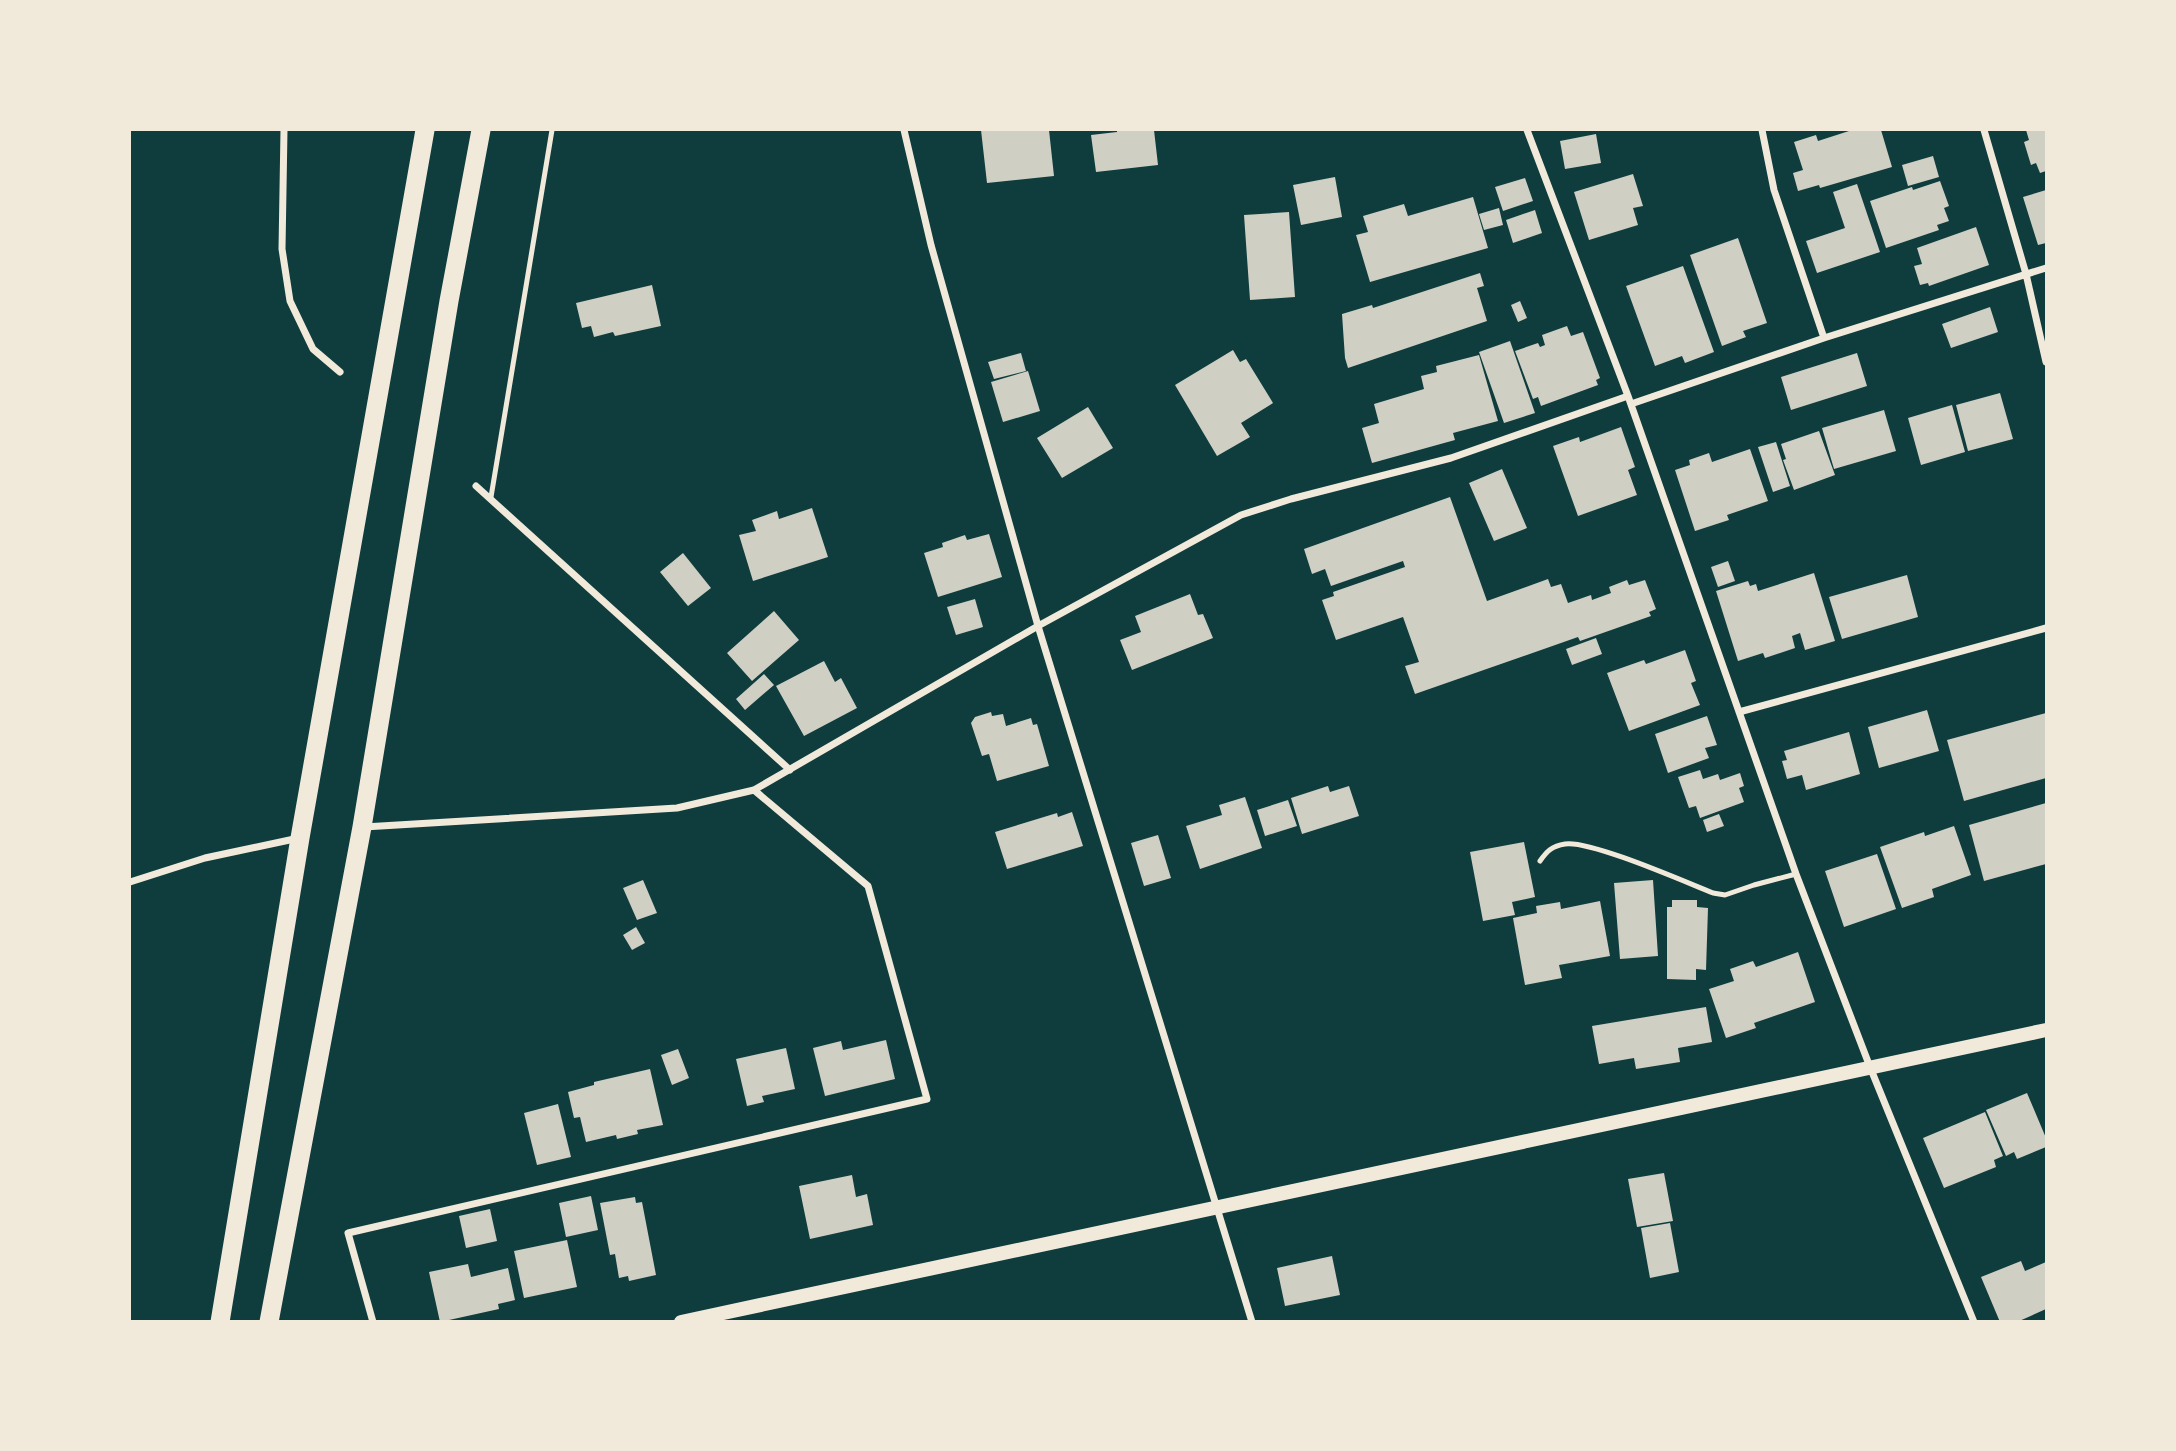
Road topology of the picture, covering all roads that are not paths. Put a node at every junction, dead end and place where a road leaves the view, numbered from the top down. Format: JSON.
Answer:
{"nodes":[{"id":1,"x":284,"y":130,"type":"edge"},
{"id":2,"x":425,"y":130,"type":"edge"},
{"id":3,"x":481,"y":130,"type":"edge"},
{"id":4,"x":552,"y":130,"type":"edge"},
{"id":5,"x":904,"y":130,"type":"edge"},
{"id":6,"x":1527,"y":130,"type":"edge"},
{"id":7,"x":1762,"y":130,"type":"edge"},
{"id":8,"x":1984,"y":130,"type":"edge"},
{"id":9,"x":2046,"y":268,"type":"edge"},
{"id":10,"x":2026,"y":274,"type":"junction"},
{"id":11,"x":1824,"y":338,"type":"junction"},
{"id":12,"x":2046,"y":362,"type":"edge"},
{"id":13,"x":340,"y":372,"type":"dead end"},
{"id":14,"x":1630,"y":400,"type":"junction"},
{"id":15,"x":476,"y":486,"type":"dead end"},
{"id":16,"x":491,"y":497,"type":"junction"},
{"id":17,"x":1038,"y":626,"type":"junction"},
{"id":18,"x":2046,"y":628,"type":"edge"},
{"id":19,"x":1739,"y":712,"type":"junction"},
{"id":20,"x":790,"y":770,"type":"junction"},
{"id":21,"x":754,"y":790,"type":"junction"},
{"id":22,"x":362,"y":827,"type":"junction"},
{"id":23,"x":300,"y":838,"type":"junction"},
{"id":24,"x":1540,"y":861,"type":"dead end"},
{"id":25,"x":1796,"y":874,"type":"junction"},
{"id":26,"x":130,"y":882,"type":"edge"},
{"id":27,"x":2046,"y":1030,"type":"edge"},
{"id":28,"x":1871,"y":1067,"type":"junction"},
{"id":29,"x":1218,"y":1208,"type":"junction"},
{"id":30,"x":732,"y":1317,"type":"edge"},
{"id":31,"x":220,"y":1321,"type":"edge"},
{"id":32,"x":269,"y":1321,"type":"edge"},
{"id":33,"x":373,"y":1321,"type":"edge"},
{"id":34,"x":681,"y":1321,"type":"edge"},
{"id":35,"x":1252,"y":1321,"type":"edge"},
{"id":36,"x":1974,"y":1321,"type":"edge"}],
"edges":[{"from":1,"to":13,"type":"street"},
{"from":2,"to":23,"type":"highway"},
{"from":3,"to":22,"type":"highway"},
{"from":4,"to":16,"type":"lane"},
{"from":5,"to":17,"type":"street"},
{"from":6,"to":14,"type":"street"},
{"from":7,"to":11,"type":"street"},
{"from":8,"to":10,"type":"street"},
{"from":9,"to":10,"type":"street"},
{"from":10,"to":11,"type":"street"},
{"from":10,"to":12,"type":"street"},
{"from":11,"to":14,"type":"street"},
{"from":14,"to":17,"type":"street"},
{"from":14,"to":19,"type":"street"},
{"from":15,"to":16,"type":"street"},
{"from":16,"to":20,"type":"street"},
{"from":17,"to":20,"type":"street"},
{"from":17,"to":29,"type":"street"},
{"from":18,"to":19,"type":"street"},
{"from":19,"to":25,"type":"street"},
{"from":20,"to":21,"type":"street"},
{"from":21,"to":22,"type":"street"},
{"from":21,"to":33,"type":"street"},
{"from":22,"to":32,"type":"highway"},
{"from":23,"to":26,"type":"street"},
{"from":23,"to":31,"type":"highway"},
{"from":24,"to":25,"type":"lane"},
{"from":25,"to":28,"type":"street"},
{"from":27,"to":28,"type":"main road"},
{"from":28,"to":29,"type":"main road"},
{"from":28,"to":36,"type":"street"},
{"from":29,"to":30,"type":"main road"},
{"from":29,"to":35,"type":"street"},
{"from":30,"to":34,"type":"main road"}]}
